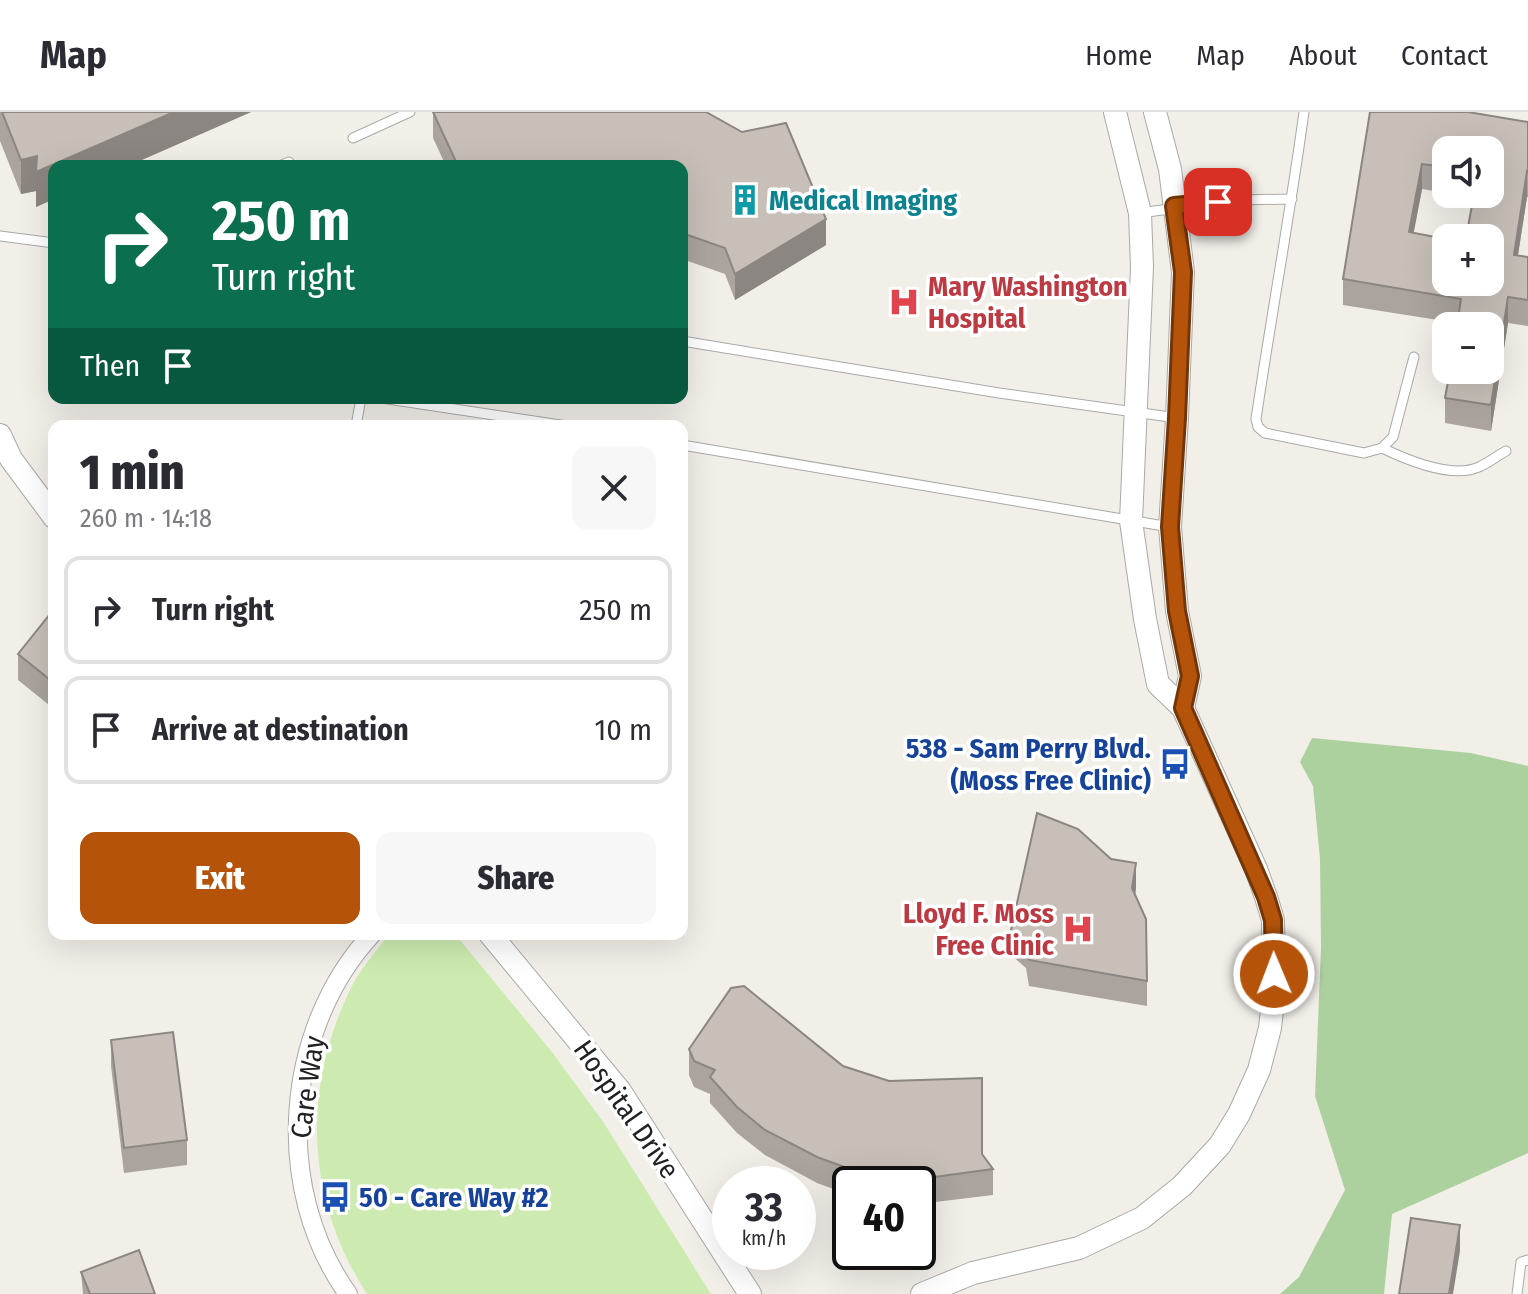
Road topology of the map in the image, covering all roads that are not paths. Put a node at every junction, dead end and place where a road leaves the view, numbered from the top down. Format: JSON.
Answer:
{"nodes":[{"id":1,"x":410,"y":112,"type":"edge"},
{"id":2,"x":1115,"y":112,"type":"edge"},
{"id":3,"x":1155,"y":112,"type":"edge"},
{"id":4,"x":1304,"y":112,"type":"edge"},
{"id":5,"x":353,"y":138,"type":"dead end"},
{"id":6,"x":1292,"y":199,"type":"junction"},
{"id":7,"x":1174,"y":206,"type":"junction"},
{"id":8,"x":1140,"y":213,"type":"junction"},
{"id":9,"x":0,"y":236,"type":"edge"},
{"id":10,"x":48,"y":242,"type":"edge"},
{"id":11,"x":688,"y":342,"type":"edge"},
{"id":12,"x":1414,"y":357,"type":"dead end"},
{"id":13,"x":421,"y":404,"type":"edge"},
{"id":14,"x":1138,"y":413,"type":"junction"},
{"id":15,"x":1177,"y":418,"type":"junction"},
{"id":16,"x":527,"y":420,"type":"edge"},
{"id":17,"x":0,"y":435,"type":"edge"},
{"id":18,"x":688,"y":446,"type":"edge"},
{"id":19,"x":1382,"y":448,"type":"junction"},
{"id":20,"x":1506,"y":451,"type":"dead end"},
{"id":21,"x":48,"y":509,"type":"edge"},
{"id":22,"x":1131,"y":521,"type":"junction"},
{"id":23,"x":1170,"y":527,"type":"junction"},
{"id":24,"x":1183,"y":708,"type":"junction"},
{"id":25,"x":367,"y":940,"type":"edge"},
{"id":26,"x":495,"y":940,"type":"edge"},
{"id":27,"x":1528,"y":1260,"type":"edge"},
{"id":28,"x":348,"y":1294,"type":"edge"},
{"id":29,"x":750,"y":1294,"type":"edge"},
{"id":30,"x":922,"y":1294,"type":"edge"},
{"id":31,"x":1517,"y":1294,"type":"edge"}],
"edges":[{"from":1,"to":5,"type":"lane"},
{"from":2,"to":8,"type":"street"},
{"from":3,"to":7,"type":"street"},
{"from":4,"to":6,"type":"lane"},
{"from":6,"to":7,"type":"lane"},
{"from":6,"to":19,"type":"lane"},
{"from":7,"to":8,"type":"lane"},
{"from":7,"to":15,"type":"street"},
{"from":8,"to":14,"type":"street"},
{"from":9,"to":10,"type":"lane"},
{"from":11,"to":14,"type":"lane"},
{"from":12,"to":19,"type":"lane"},
{"from":13,"to":16,"type":"lane"},
{"from":14,"to":15,"type":"lane"},
{"from":14,"to":22,"type":"street"},
{"from":15,"to":23,"type":"street"},
{"from":17,"to":21,"type":"street"},
{"from":18,"to":22,"type":"lane"},
{"from":19,"to":20,"type":"lane"},
{"from":22,"to":23,"type":"lane"},
{"from":22,"to":24,"type":"street"},
{"from":23,"to":24,"type":"street"},
{"from":24,"to":30,"type":"street"},
{"from":25,"to":28,"type":"street","name":"Care Way"},
{"from":26,"to":29,"type":"street","name":"Hospital Drive"},
{"from":27,"to":31,"type":"lane"}]}
